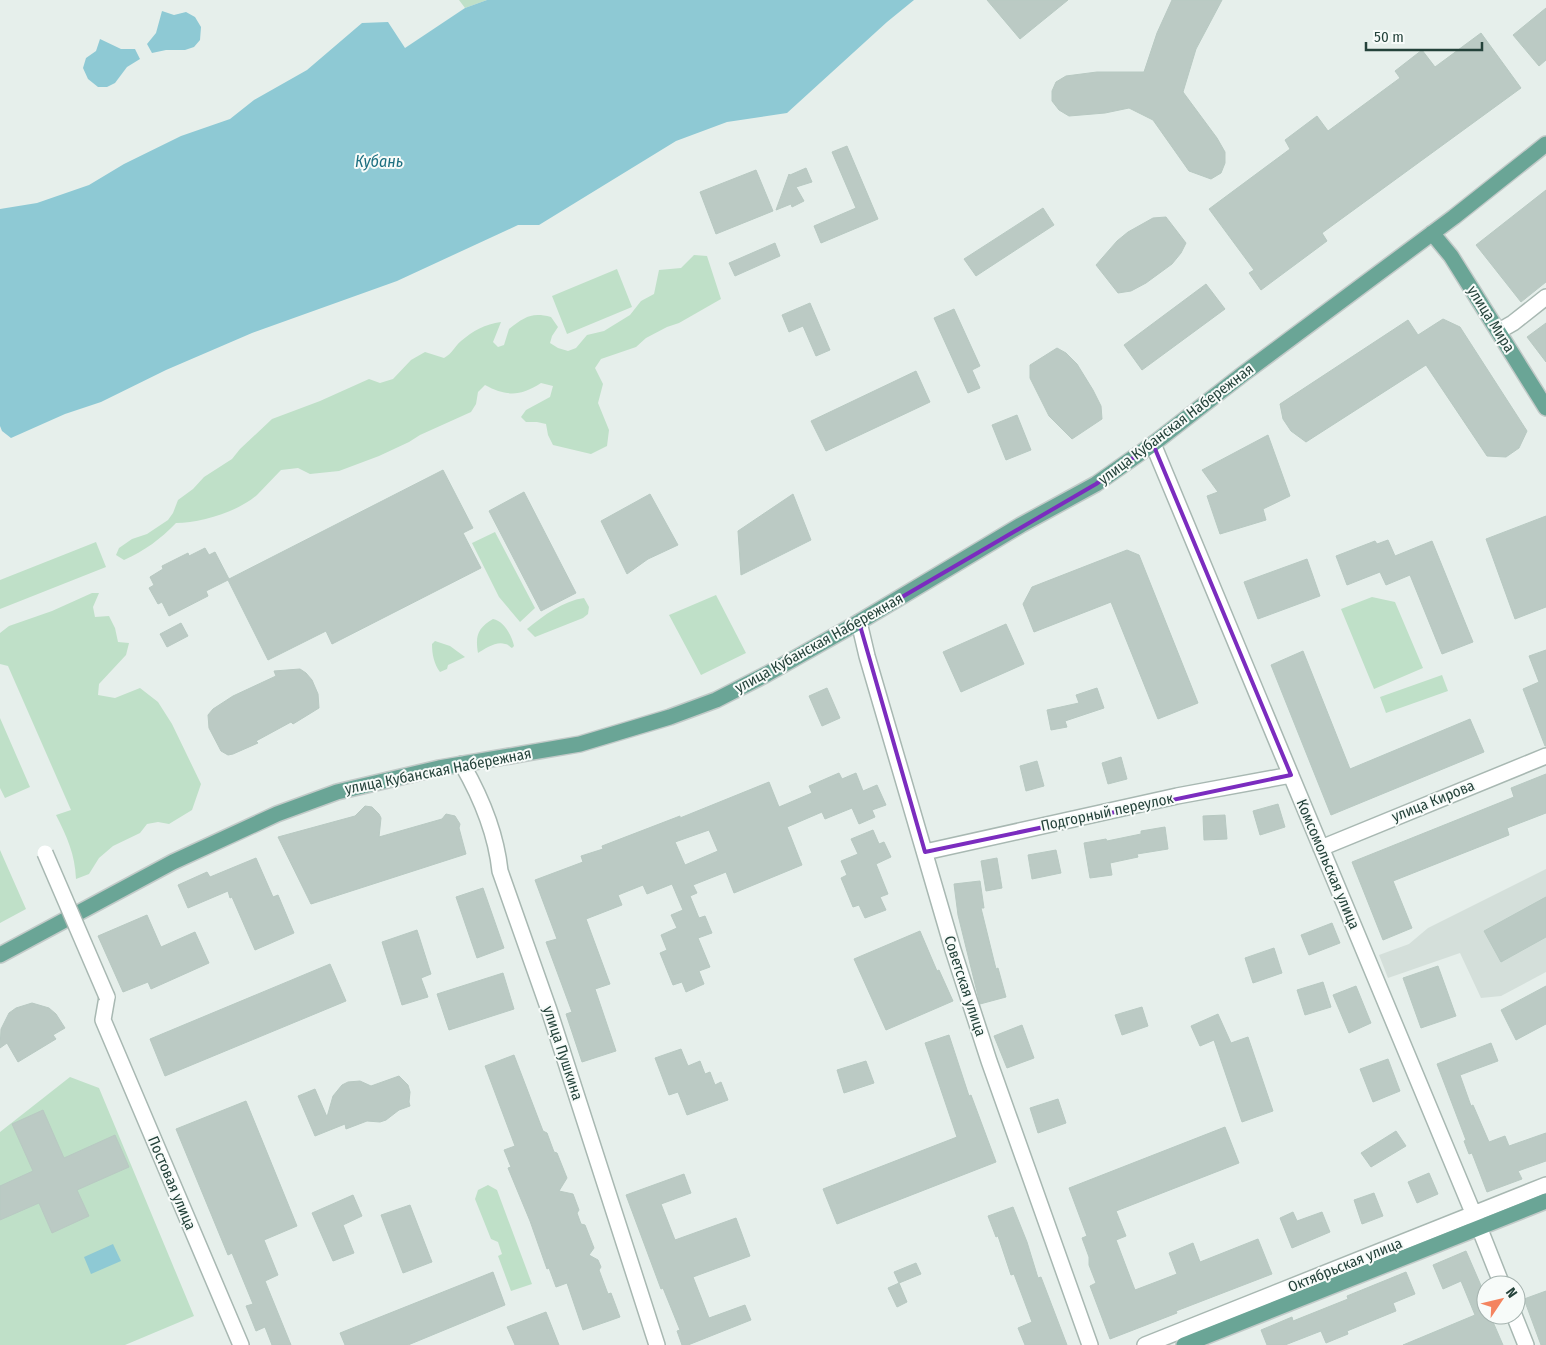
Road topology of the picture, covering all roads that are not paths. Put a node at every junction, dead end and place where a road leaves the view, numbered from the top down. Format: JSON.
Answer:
{"nodes":[{"id":1,"x":1546,"y":144,"type":"edge"},
{"id":2,"x":1432,"y":233,"type":"junction"},
{"id":3,"x":1546,"y":297,"type":"edge"},
{"id":4,"x":1500,"y":331,"type":"junction"},
{"id":5,"x":1546,"y":408,"type":"edge"},
{"id":6,"x":1153,"y":444,"type":"junction"},
{"id":7,"x":859,"y":622,"type":"junction"},
{"id":8,"x":1546,"y":756,"type":"edge"},
{"id":9,"x":462,"y":764,"type":"junction"},
{"id":10,"x":1291,"y":775,"type":"junction"},
{"id":11,"x":1321,"y":848,"type":"junction"},
{"id":12,"x":925,"y":852,"type":"junction"},
{"id":13,"x":45,"y":853,"type":"dead end"},
{"id":14,"x":0,"y":955,"type":"edge"},
{"id":15,"x":1546,"y":1184,"type":"edge"},
{"id":16,"x":1546,"y":1201,"type":"edge"},
{"id":17,"x":1476,"y":1220,"type":"junction"},
{"id":18,"x":1498,"y":1275,"type":"edge"},
{"id":19,"x":1518,"y":1325,"type":"edge"},
{"id":20,"x":241,"y":1345,"type":"edge"},
{"id":21,"x":657,"y":1345,"type":"edge"},
{"id":22,"x":1090,"y":1345,"type":"edge"},
{"id":23,"x":1145,"y":1345,"type":"edge"},
{"id":24,"x":1184,"y":1345,"type":"edge"},
{"id":25,"x":1526,"y":1345,"type":"edge"}],
"edges":[{"from":1,"to":2,"type":"main road","name":"улица Кубанская Набережная"},
{"from":2,"to":4,"type":"main road","name":"улица Мира"},
{"from":2,"to":6,"type":"main road","name":"улица Кубанская Набережная"},
{"from":3,"to":4,"type":"street"},
{"from":4,"to":5,"type":"main road","name":"улица Мира"},
{"from":6,"to":7,"type":"main road","name":"улица Кубанская Набережная"},
{"from":6,"to":10,"type":"street","name":"Комсомольская улица"},
{"from":7,"to":9,"type":"main road","name":"улица Кубанская Набережная"},
{"from":7,"to":12,"type":"street","name":"Советская улица"},
{"from":8,"to":11,"type":"street","name":"улица Кирова"},
{"from":9,"to":14,"type":"main road","name":"улица Кубанская Набережная"},
{"from":9,"to":21,"type":"street","name":"улица Пушкина"},
{"from":10,"to":11,"type":"street","name":"Комсомольская улица"},
{"from":10,"to":12,"type":"street","name":"Подгорный переулок"},
{"from":11,"to":17,"type":"street","name":"Комсомольская улица"},
{"from":12,"to":22,"type":"street","name":"Советская улица"},
{"from":13,"to":20,"type":"street","name":"Постовая улица","bridge":true},
{"from":15,"to":17,"type":"street","name":"Октябрьская улица"},
{"from":16,"to":17,"type":"main road","name":"Октябрьская улица"},
{"from":17,"to":18,"type":"street","name":"Комсомольская улица"},
{"from":17,"to":23,"type":"street","name":"Октябрьская улица"},
{"from":17,"to":24,"type":"main road","name":"Октябрьская улица"},
{"from":19,"to":25,"type":"street"}]}
